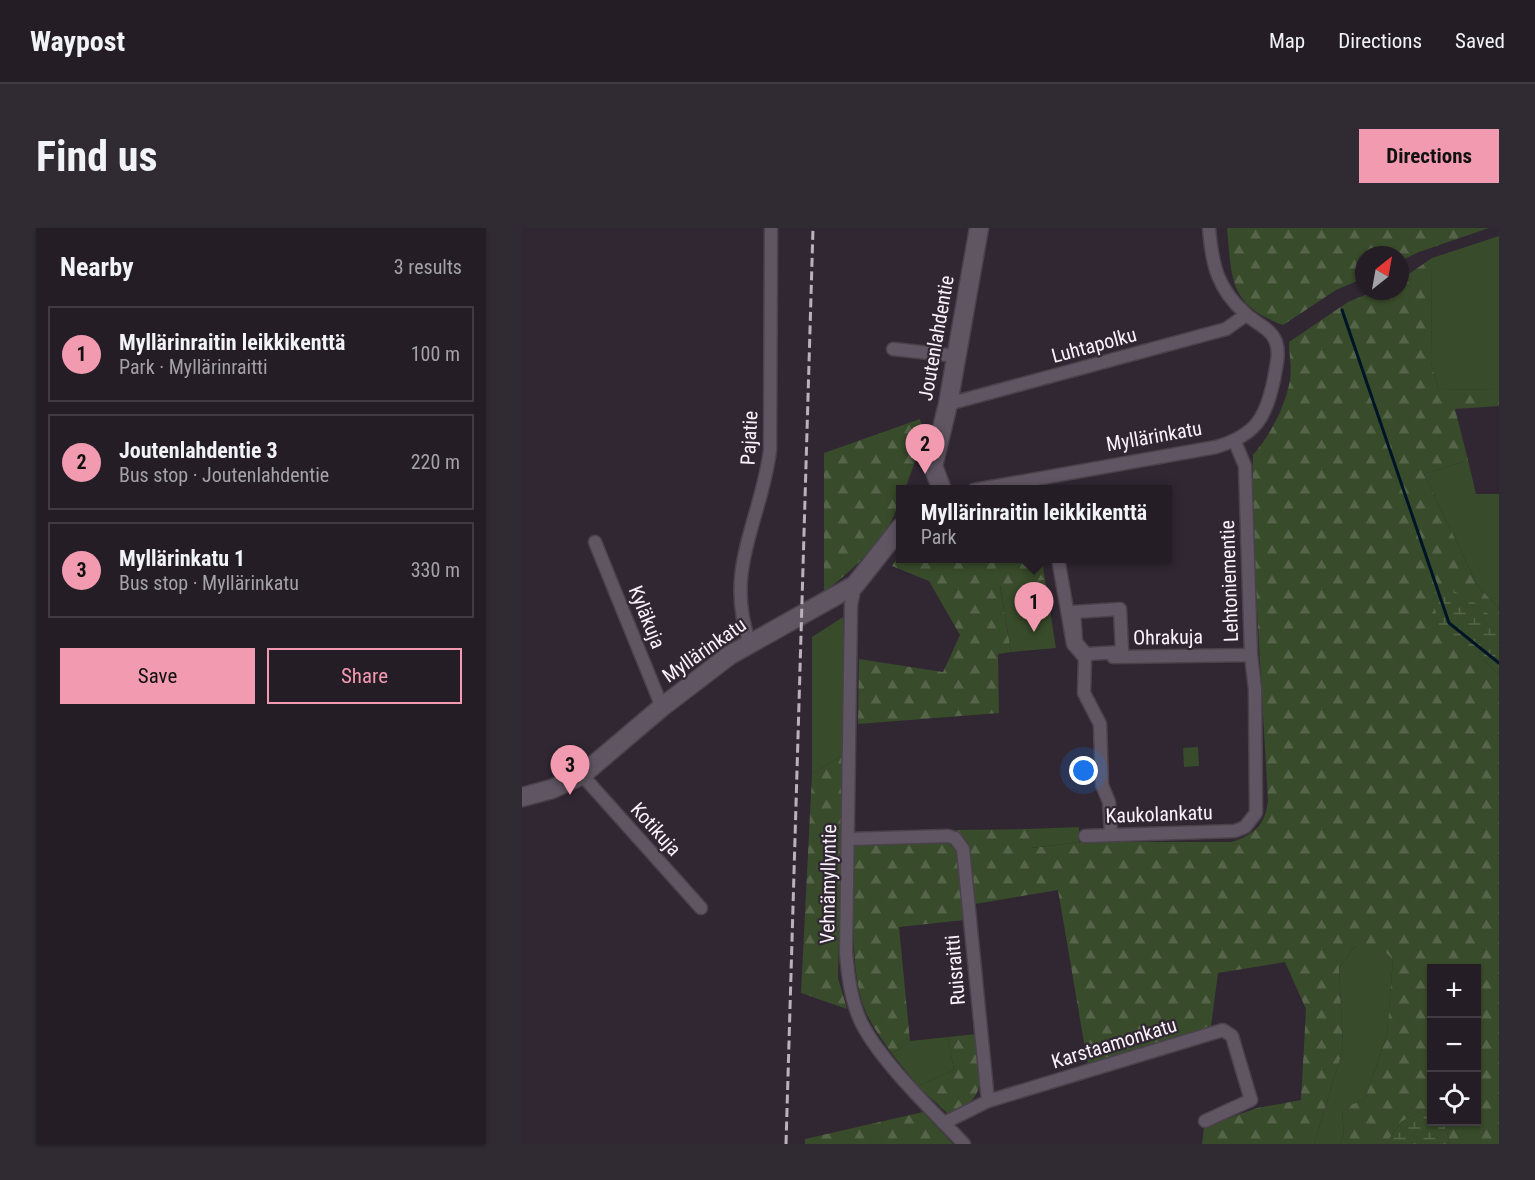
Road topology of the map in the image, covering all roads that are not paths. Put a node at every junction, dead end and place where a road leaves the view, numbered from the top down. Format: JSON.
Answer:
{"nodes":[{"id":1,"x":771,"y":228,"type":"edge"},
{"id":2,"x":979,"y":228,"type":"edge"},
{"id":3,"x":1209,"y":228,"type":"edge"},
{"id":4,"x":1246,"y":315,"type":"junction"},
{"id":5,"x":892,"y":350,"type":"dead end"},
{"id":6,"x":956,"y":356,"type":"junction"},
{"id":7,"x":948,"y":405,"type":"junction"},
{"id":8,"x":1235,"y":442,"type":"junction"},
{"id":9,"x":1045,"y":484,"type":"edge"},
{"id":10,"x":940,"y":485,"type":"edge"},
{"id":11,"x":896,"y":533,"type":"edge"},
{"id":12,"x":595,"y":542,"type":"dead end"},
{"id":13,"x":1059,"y":563,"type":"edge"},
{"id":14,"x":855,"y":585,"type":"junction"},
{"id":15,"x":1074,"y":612,"type":"joint"},
{"id":16,"x":750,"y":644,"type":"junction"},
{"id":17,"x":1251,"y":655,"type":"junction"},
{"id":18,"x":1085,"y":657,"type":"junction"},
{"id":19,"x":662,"y":707,"type":"junction"},
{"id":20,"x":582,"y":775,"type":"junction"},
{"id":21,"x":522,"y":797,"type":"edge"},
{"id":22,"x":1235,"y":831,"type":"joint"},
{"id":23,"x":1111,"y":835,"type":"junction"},
{"id":24,"x":1085,"y":836,"type":"dead end"},
{"id":25,"x":849,"y":838,"type":"junction"},
{"id":26,"x":701,"y":908,"type":"dead end"},
{"id":27,"x":988,"y":1101,"type":"junction"},
{"id":28,"x":1205,"y":1121,"type":"dead end"},
{"id":29,"x":944,"y":1123,"type":"junction"},
{"id":30,"x":964,"y":1144,"type":"edge"}],
"edges":[{"from":1,"to":16,"type":"street","name":"Pajatie"},
{"from":2,"to":6,"type":"street","name":"Joutenlahdentie"},
{"from":3,"to":4,"type":"street"},
{"from":4,"to":7,"type":"street","name":"Luhtapolku"},
{"from":4,"to":8,"type":"street"},
{"from":5,"to":6,"type":"street"},
{"from":6,"to":7,"type":"street","name":"Joutenlahdentie"},
{"from":7,"to":10,"type":"street","name":"Joutenlahdentie"},
{"from":8,"to":9,"type":"street","name":"Myllärinkatu"},
{"from":8,"to":17,"type":"street","name":"Lehtoniementie"},
{"from":11,"to":14,"type":"street","name":"Myllärinkatu"},
{"from":12,"to":19,"type":"street","name":"Kyläkuja"},
{"from":13,"to":18,"type":"street"},
{"from":14,"to":16,"type":"street","name":"Myllärinkatu"},
{"from":14,"to":25,"type":"street","name":"Vehnämyllyntie"},
{"from":15,"to":15,"type":"street"},
{"from":16,"to":19,"type":"street","name":"Myllärinkatu"},
{"from":17,"to":18,"type":"street","name":"Ohrakuja"},
{"from":17,"to":22,"type":"street","name":"Lehtoniementie"},
{"from":18,"to":23,"type":"street"},
{"from":19,"to":20,"type":"street","name":"Myllärinkatu"},
{"from":20,"to":21,"type":"street","name":"Myllärinkatu"},
{"from":20,"to":26,"type":"street","name":"Kotikuja"},
{"from":22,"to":23,"type":"street","name":"Kaukolankatu"},
{"from":23,"to":24,"type":"street","name":"Kaukolankatu"},
{"from":25,"to":27,"type":"street","name":"Ruisraitti"},
{"from":25,"to":29,"type":"street","name":"Vehnämyllyntie"},
{"from":27,"to":28,"type":"street","name":"Karstaamonkatu"},
{"from":27,"to":29,"type":"street","name":"Karstaamonkatu"},
{"from":29,"to":30,"type":"street","name":"Vehnämyllyntie"}]}
